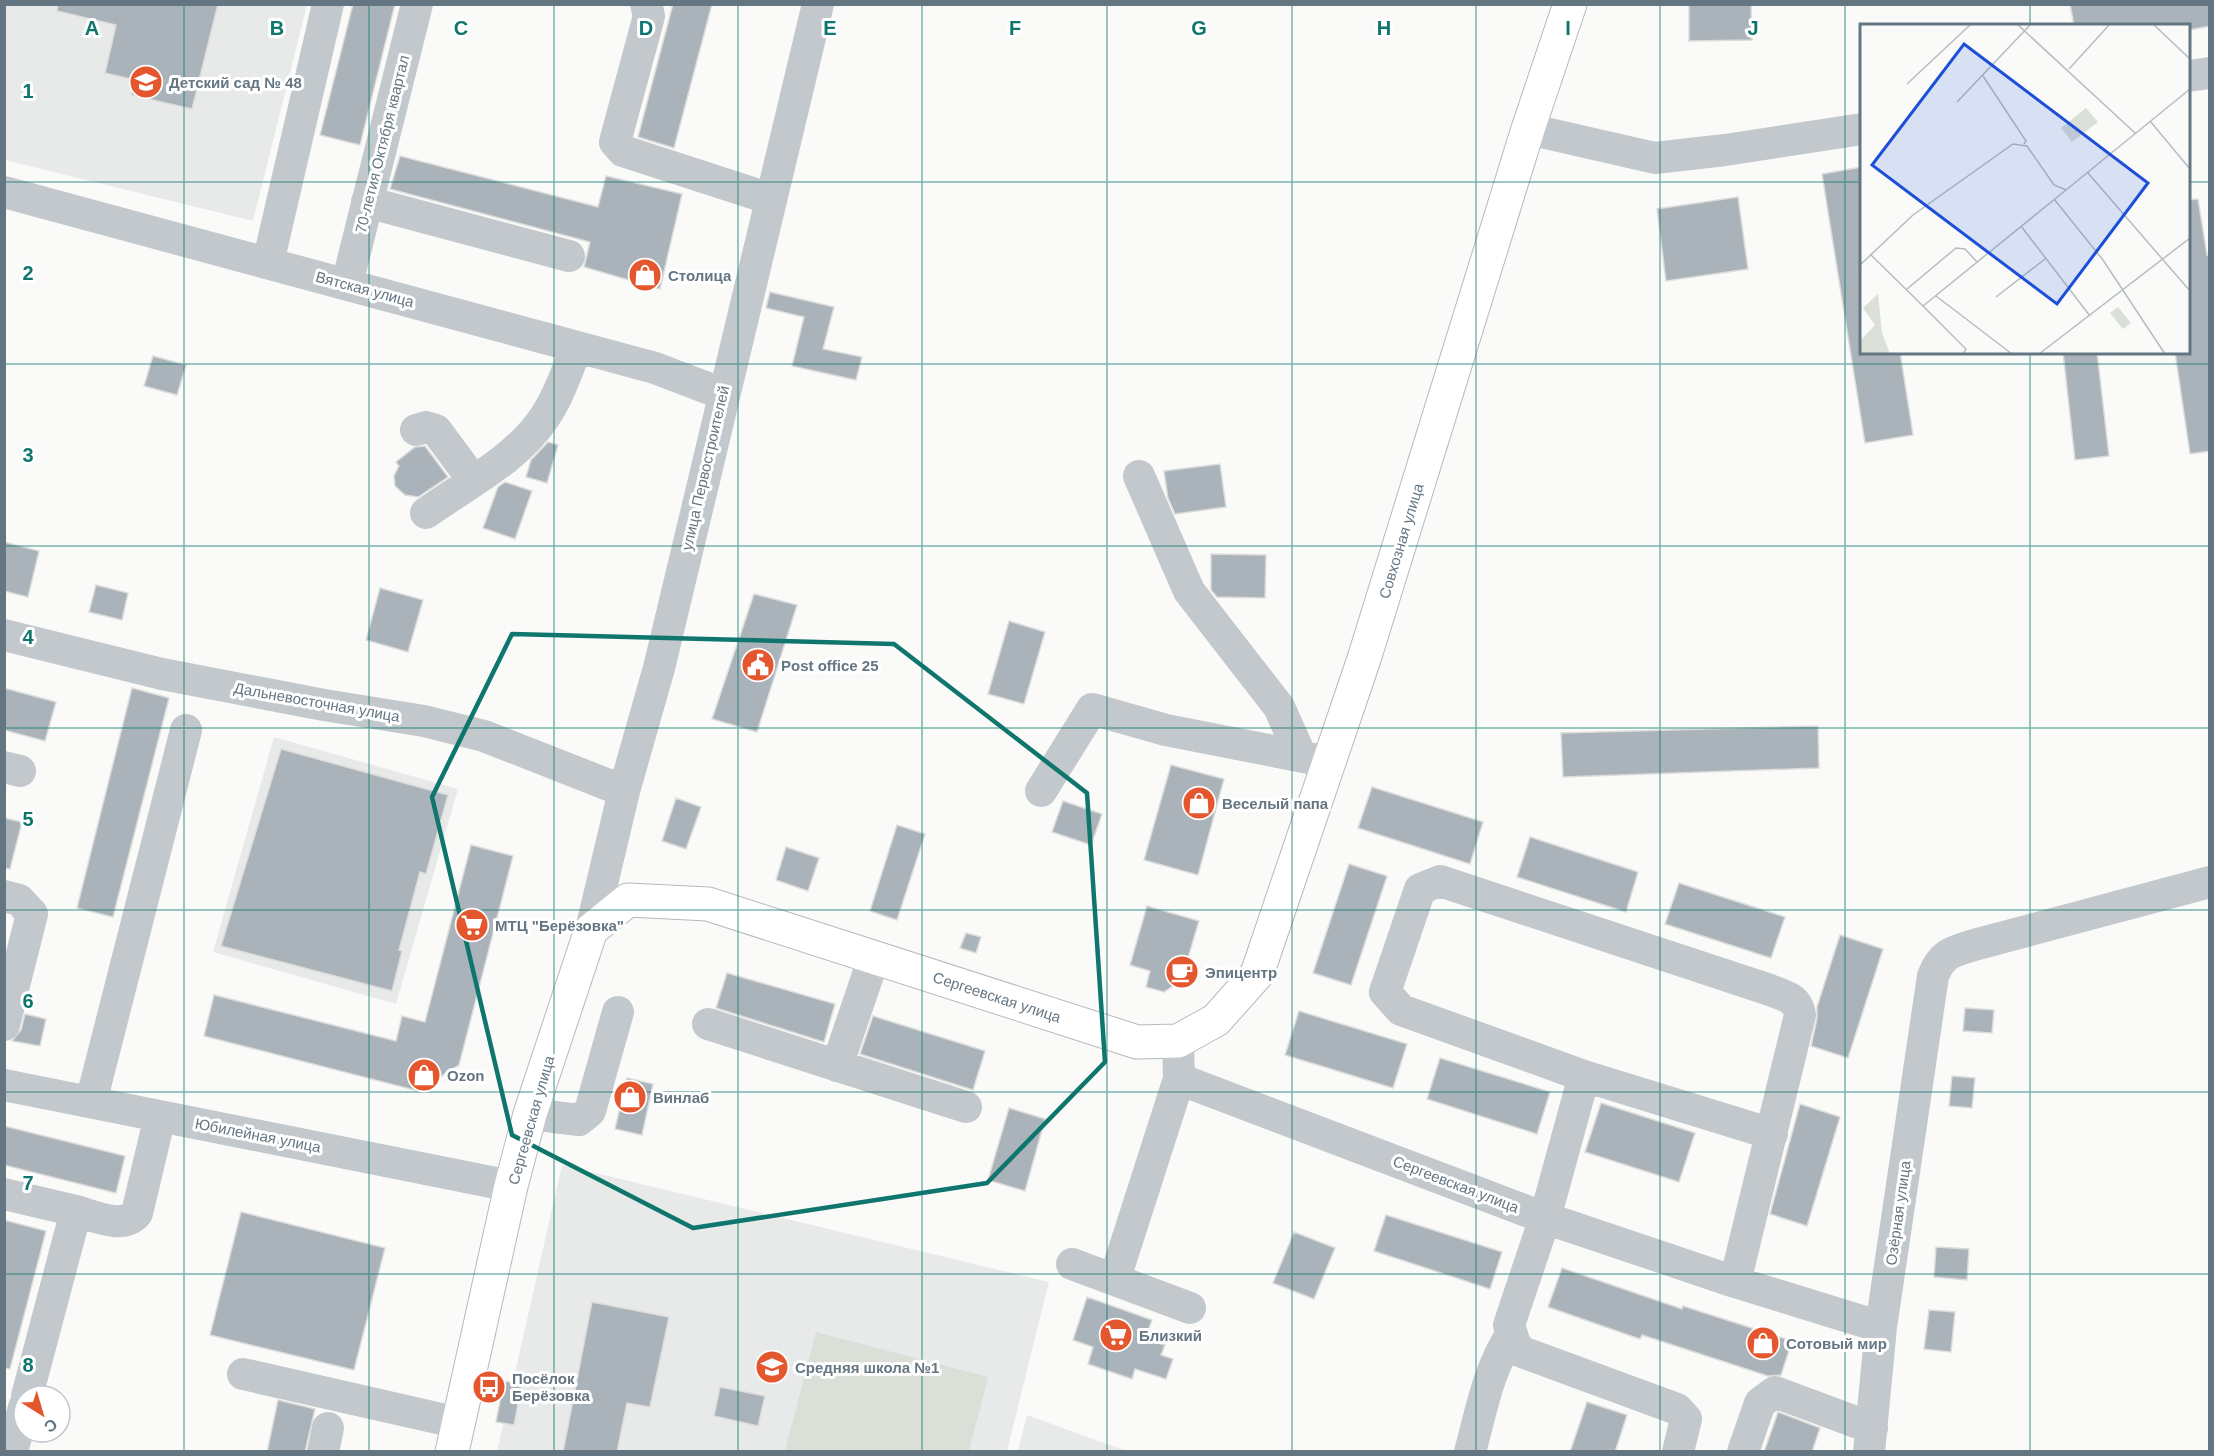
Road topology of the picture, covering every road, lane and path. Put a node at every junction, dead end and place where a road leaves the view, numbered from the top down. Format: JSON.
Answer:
{"nodes":[{"id":1,"x":328,"y":4,"type":"edge"},
{"id":2,"x":417,"y":4,"type":"edge"},
{"id":3,"x":646,"y":4,"type":"edge"},
{"id":4,"x":818,"y":4,"type":"edge"},
{"id":5,"x":1570,"y":4,"type":"edge"},
{"id":6,"x":2210,"y":73,"type":"edge"},
{"id":7,"x":2190,"y":76,"type":"edge"},
{"id":8,"x":1528,"y":129,"type":"junction"},
{"id":9,"x":1860,"y":129,"type":"edge"},
{"id":10,"x":4,"y":192,"type":"edge"},
{"id":11,"x":771,"y":199,"type":"junction"},
{"id":12,"x":367,"y":202,"type":"junction"},
{"id":13,"x":569,"y":256,"type":"dead end"},
{"id":14,"x":268,"y":263,"type":"junction"},
{"id":15,"x":347,"y":284,"type":"junction"},
{"id":16,"x":577,"y":346,"type":"junction"},
{"id":17,"x":723,"y":394,"type":"junction"},
{"id":18,"x":416,"y":430,"type":"dead end"},
{"id":19,"x":1139,"y":476,"type":"dead end"},
{"id":20,"x":473,"y":480,"type":"junction"},
{"id":21,"x":426,"y":513,"type":"dead end"},
{"id":22,"x":4,"y":635,"type":"edge"},
{"id":23,"x":186,"y":730,"type":"dead end"},
{"id":24,"x":1315,"y":759,"type":"junction"},
{"id":25,"x":624,"y":791,"type":"junction"},
{"id":26,"x":1041,"y":791,"type":"dead end"},
{"id":27,"x":2210,"y":882,"type":"edge"},
{"id":28,"x":4,"y":896,"type":"edge"},
{"id":29,"x":591,"y":930,"type":"junction"},
{"id":30,"x":874,"y":957,"type":"junction"},
{"id":31,"x":618,"y":1012,"type":"dead end"},
{"id":32,"x":708,"y":1024,"type":"dead end"},
{"id":33,"x":4,"y":1025,"type":"edge"},
{"id":34,"x":1178,"y":1041,"type":"junction"},
{"id":35,"x":837,"y":1066,"type":"junction"},
{"id":36,"x":1584,"y":1076,"type":"junction"},
{"id":37,"x":1179,"y":1078,"type":"junction"},
{"id":38,"x":4,"y":1085,"type":"edge"},
{"id":39,"x":91,"y":1102,"type":"junction"},
{"id":40,"x":966,"y":1107,"type":"dead end"},
{"id":41,"x":530,"y":1114,"type":"junction"},
{"id":42,"x":160,"y":1116,"type":"junction"},
{"id":43,"x":1772,"y":1134,"type":"junction"},
{"id":44,"x":511,"y":1186,"type":"junction"},
{"id":45,"x":4,"y":1194,"type":"edge"},
{"id":46,"x":76,"y":1211,"type":"junction"},
{"id":47,"x":1545,"y":1218,"type":"junction"},
{"id":48,"x":1072,"y":1264,"type":"dead end"},
{"id":49,"x":1115,"y":1278,"type":"junction"},
{"id":50,"x":1735,"y":1282,"type":"junction"},
{"id":51,"x":1190,"y":1308,"type":"dead end"},
{"id":52,"x":1881,"y":1327,"type":"junction"},
{"id":53,"x":1511,"y":1335,"type":"junction"},
{"id":54,"x":243,"y":1374,"type":"dead end"},
{"id":55,"x":30,"y":1384,"type":"edge"},
{"id":56,"x":456,"y":1437,"type":"edge"},
{"id":57,"x":1871,"y":1440,"type":"edge"},
{"id":58,"x":1470,"y":1452,"type":"edge"},
{"id":59,"x":1678,"y":1452,"type":"edge"},
{"id":60,"x":1743,"y":1452,"type":"edge"}],
"edges":[{"from":1,"to":14,"type":"street"},
{"from":2,"to":12,"type":"street","name":"70-летия Октября квартал"},
{"from":3,"to":11,"type":"street"},
{"from":4,"to":11,"type":"street","name":"улица Первостроителей"},
{"from":5,"to":8,"type":"main road","name":"Совхозная улица"},
{"from":6,"to":7,"type":"street"},
{"from":8,"to":9,"type":"street"},
{"from":8,"to":24,"type":"main road","name":"Совхозная улица"},
{"from":10,"to":14,"type":"street","name":"Вятская улица"},
{"from":11,"to":17,"type":"street","name":"улица Первостроителей"},
{"from":12,"to":13,"type":"street"},
{"from":12,"to":15,"type":"street","name":"70-летия Октября квартал"},
{"from":14,"to":15,"type":"street","name":"Вятская улица"},
{"from":15,"to":16,"type":"street","name":"Вятская улица"},
{"from":16,"to":17,"type":"street","name":"Вятская улица"},
{"from":16,"to":20,"type":"street"},
{"from":17,"to":25,"type":"street","name":"улица Первостроителей"},
{"from":18,"to":20,"type":"street"},
{"from":19,"to":24,"type":"street"},
{"from":20,"to":21,"type":"street"},
{"from":22,"to":25,"type":"street","name":"Дальневосточная улица"},
{"from":23,"to":39,"type":"street"},
{"from":24,"to":26,"type":"street"},
{"from":24,"to":34,"type":"main road","name":"Совхозная улица"},
{"from":25,"to":29,"type":"street","name":"улица Первостроителей"},
{"from":27,"to":52,"type":"street","name":"Озёрная улица"},
{"from":28,"to":33,"type":"street"},
{"from":29,"to":30,"type":"main road","name":"Сергеевская улица"},
{"from":29,"to":41,"type":"main road","name":"Сергеевская улица"},
{"from":30,"to":34,"type":"main road","name":"Сергеевская улица"},
{"from":30,"to":35,"type":"street"},
{"from":31,"to":41,"type":"street"},
{"from":32,"to":35,"type":"street"},
{"from":34,"to":37,"type":"street"},
{"from":35,"to":40,"type":"street"},
{"from":36,"to":43,"type":"street"},
{"from":36,"to":43,"type":"street"},
{"from":36,"to":47,"type":"street"},
{"from":37,"to":47,"type":"street","name":"Сергеевская улица"},
{"from":37,"to":49,"type":"street"},
{"from":38,"to":39,"type":"street","name":"Юбилейная улица"},
{"from":39,"to":42,"type":"street","name":"Юбилейная улица"},
{"from":41,"to":44,"type":"main road","name":"Сергеевская улица"},
{"from":42,"to":44,"type":"street","name":"Юбилейная улица"},
{"from":42,"to":46,"type":"street"},
{"from":43,"to":50,"type":"street"},
{"from":44,"to":56,"type":"main road","name":"Сергеевская улица"},
{"from":45,"to":46,"type":"street"},
{"from":46,"to":55,"type":"street"},
{"from":47,"to":50,"type":"street","name":"Сергеевская улица"},
{"from":47,"to":53,"type":"street"},
{"from":48,"to":49,"type":"street"},
{"from":49,"to":51,"type":"street"},
{"from":50,"to":52,"type":"street","name":"Сергеевская улица"},
{"from":52,"to":57,"type":"street","name":"Озёрная улица"},
{"from":53,"to":58,"type":"street"},
{"from":53,"to":59,"type":"street"},
{"from":54,"to":56,"type":"street"},
{"from":57,"to":60,"type":"street"}]}
